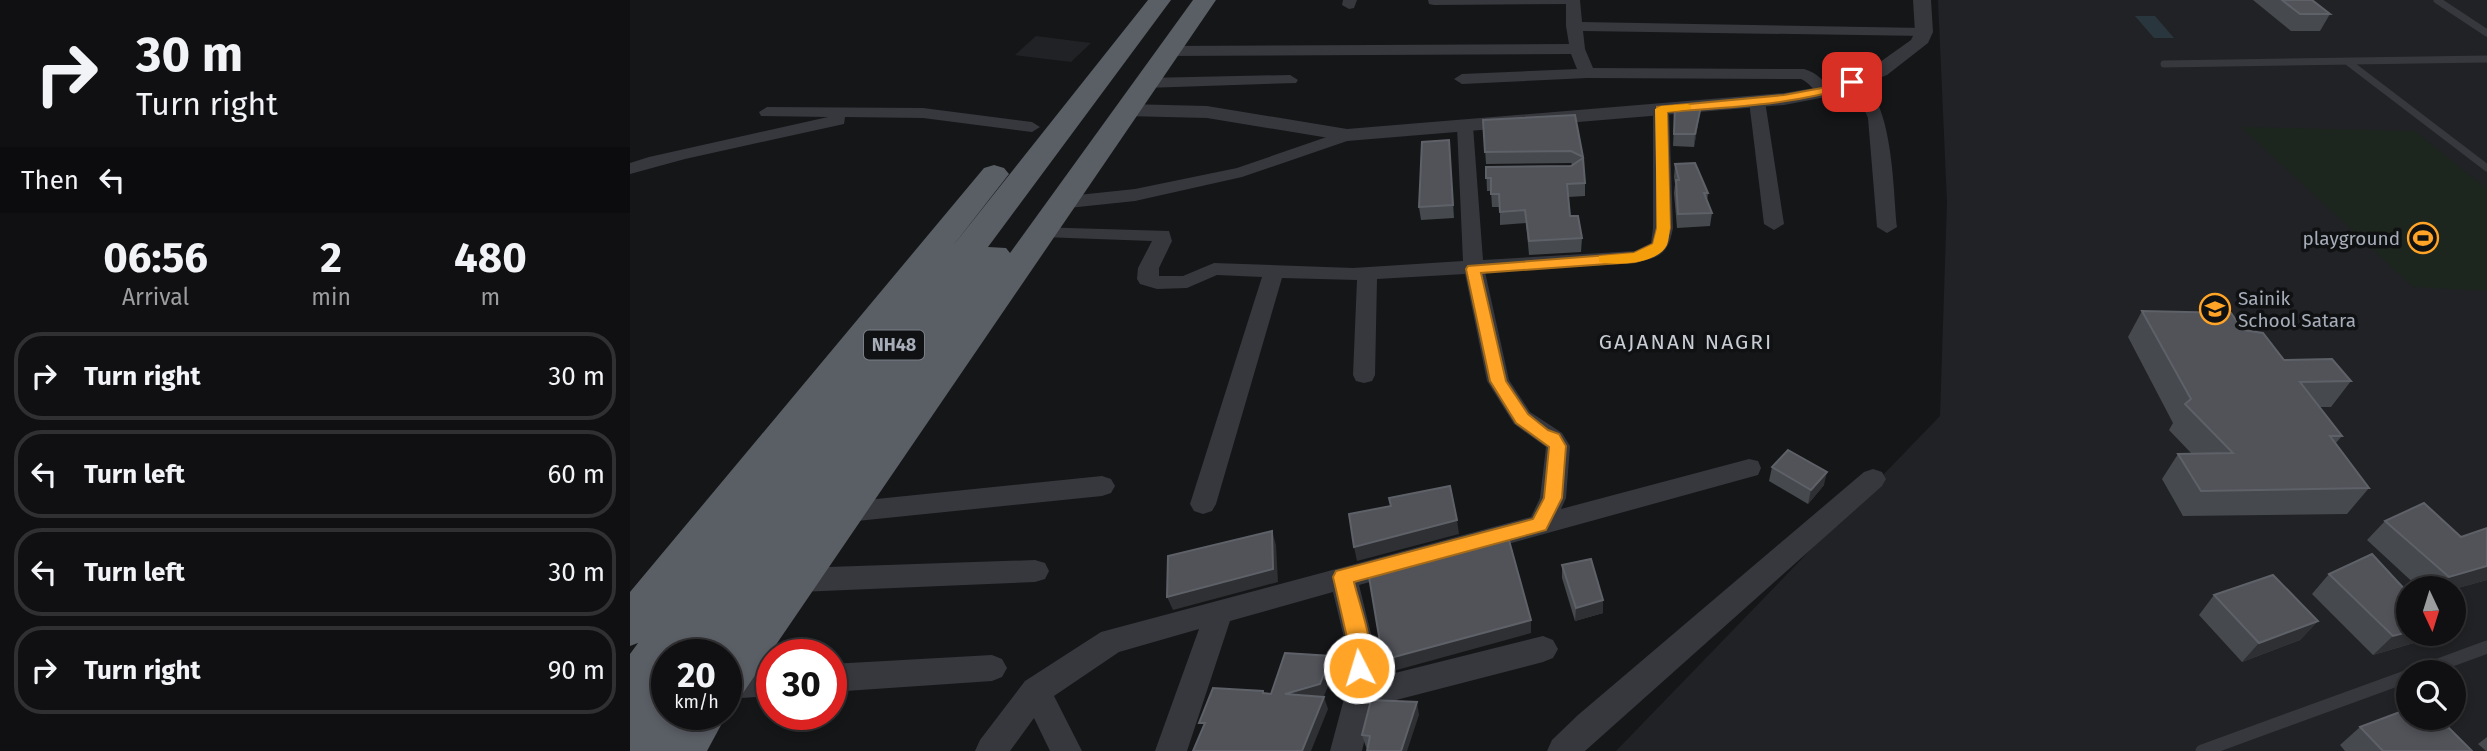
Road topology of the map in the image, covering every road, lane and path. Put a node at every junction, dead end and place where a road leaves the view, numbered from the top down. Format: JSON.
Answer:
{"nodes":[{"id":1,"x":1137,"y":0,"type":"edge"},
{"id":2,"x":1160,"y":0,"type":"edge"},
{"id":3,"x":1182,"y":0,"type":"edge"},
{"id":4,"x":1205,"y":0,"type":"edge"},
{"id":5,"x":1573,"y":0,"type":"edge"},
{"id":6,"x":1922,"y":0,"type":"edge"},
{"id":7,"x":2437,"y":0,"type":"edge"},
{"id":8,"x":1434,"y":1,"type":"edge"},
{"id":9,"x":1573,"y":26,"type":"junction"},
{"id":10,"x":1924,"y":32,"type":"junction"},
{"id":11,"x":2487,"y":33,"type":"edge"},
{"id":12,"x":1577,"y":49,"type":"junction"},
{"id":13,"x":1167,"y":51,"type":"junction"},
{"id":14,"x":2487,"y":59,"type":"edge"},
{"id":15,"x":2348,"y":62,"type":"junction"},
{"id":16,"x":2164,"y":64,"type":"dead end"},
{"id":17,"x":1587,"y":73,"type":"junction"},
{"id":18,"x":1462,"y":79,"type":"dead end"},
{"id":19,"x":1290,"y":80,"type":"dead end"},
{"id":20,"x":1852,"y":82,"type":"junction"},
{"id":21,"x":1824,"y":92,"type":"junction"},
{"id":22,"x":1136,"y":96,"type":"junction"},
{"id":23,"x":1757,"y":101,"type":"junction"},
{"id":24,"x":1661,"y":109,"type":"junction"},
{"id":25,"x":863,"y":110,"type":"junction"},
{"id":26,"x":767,"y":112,"type":"dead end"},
{"id":27,"x":1465,"y":126,"type":"junction"},
{"id":28,"x":1032,"y":127,"type":"junction"},
{"id":29,"x":1347,"y":135,"type":"junction"},
{"id":30,"x":2487,"y":168,"type":"edge"},
{"id":31,"x":630,"y":169,"type":"edge"},
{"id":32,"x":1051,"y":217,"type":"junction"},
{"id":33,"x":1774,"y":224,"type":"dead end"},
{"id":34,"x":1887,"y":227,"type":"dead end"},
{"id":35,"x":1474,"y":269,"type":"junction"},
{"id":36,"x":1273,"y":273,"type":"junction"},
{"id":37,"x":1367,"y":274,"type":"junction"},
{"id":38,"x":1364,"y":375,"type":"dead end"},
{"id":39,"x":1749,"y":468,"type":"dead end"},
{"id":40,"x":1873,"y":479,"type":"dead end"},
{"id":41,"x":1102,"y":486,"type":"dead end"},
{"id":42,"x":1203,"y":505,"type":"dead end"},
{"id":43,"x":847,"y":512,"type":"junction"},
{"id":44,"x":1540,"y":525,"type":"junction"},
{"id":45,"x":1035,"y":571,"type":"dead end"},
{"id":46,"x":1343,"y":577,"type":"junction"},
{"id":47,"x":799,"y":580,"type":"junction"},
{"id":48,"x":1220,"y":610,"type":"junction"},
{"id":49,"x":630,"y":626,"type":"edge"},
{"id":50,"x":715,"y":639,"type":"edge"},
{"id":51,"x":2487,"y":647,"type":"edge"},
{"id":52,"x":1543,"y":649,"type":"dead end"},
{"id":53,"x":742,"y":657,"type":"edge"},
{"id":54,"x":2452,"y":660,"type":"edge"},
{"id":55,"x":992,"y":668,"type":"dead end"},
{"id":56,"x":847,"y":677,"type":"edge"},
{"id":57,"x":2396,"y":680,"type":"edge"},
{"id":58,"x":630,"y":691,"type":"edge"},
{"id":59,"x":1037,"y":691,"type":"junction"},
{"id":60,"x":1360,"y":695,"type":"junction"},
{"id":61,"x":651,"y":727,"type":"edge"},
{"id":62,"x":692,"y":730,"type":"edge"},
{"id":63,"x":633,"y":751,"type":"edge"},
{"id":64,"x":679,"y":751,"type":"edge"},
{"id":65,"x":991,"y":751,"type":"edge"},
{"id":66,"x":1066,"y":751,"type":"edge"},
{"id":67,"x":1171,"y":751,"type":"edge"},
{"id":68,"x":1346,"y":751,"type":"edge"},
{"id":69,"x":1563,"y":751,"type":"edge"},
{"id":70,"x":2202,"y":751,"type":"edge"}],
"edges":[{"from":1,"to":28,"type":"highway"},
{"from":2,"to":58,"type":"highway","number":"NH48"},
{"from":3,"to":50,"type":"highway","number":"NH48"},
{"from":4,"to":13,"type":"highway"},
{"from":5,"to":8,"type":"street"},
{"from":5,"to":9,"type":"street"},
{"from":6,"to":10,"type":"street"},
{"from":7,"to":11,"type":"lane"},
{"from":9,"to":10,"type":"street"},
{"from":9,"to":12,"type":"street"},
{"from":10,"to":20,"type":"street"},
{"from":12,"to":13,"type":"street"},
{"from":12,"to":17,"type":"street"},
{"from":13,"to":22,"type":"highway"},
{"from":14,"to":15,"type":"lane"},
{"from":15,"to":16,"type":"lane"},
{"from":15,"to":30,"type":"lane"},
{"from":17,"to":18,"type":"street"},
{"from":17,"to":21,"type":"street"},
{"from":19,"to":22,"type":"street"},
{"from":20,"to":21,"type":"street"},
{"from":20,"to":34,"type":"street"},
{"from":21,"to":23,"type":"street"},
{"from":22,"to":29,"type":"street"},
{"from":22,"to":32,"type":"highway"},
{"from":23,"to":24,"type":"street"},
{"from":23,"to":33,"type":"street"},
{"from":24,"to":27,"type":"street"},
{"from":24,"to":35,"type":"street"},
{"from":25,"to":26,"type":"street"},
{"from":25,"to":28,"type":"street"},
{"from":25,"to":31,"type":"street"},
{"from":27,"to":29,"type":"street"},
{"from":27,"to":35,"type":"street"},
{"from":28,"to":49,"type":"highway"},
{"from":29,"to":32,"type":"street"},
{"from":32,"to":36,"type":"street"},
{"from":32,"to":43,"type":"highway"},
{"from":35,"to":37,"type":"street"},
{"from":35,"to":44,"type":"street"},
{"from":36,"to":37,"type":"street"},
{"from":36,"to":42,"type":"street"},
{"from":37,"to":38,"type":"street"},
{"from":39,"to":44,"type":"street"},
{"from":40,"to":69,"type":"street"},
{"from":41,"to":43,"type":"street"},
{"from":43,"to":47,"type":"highway"},
{"from":44,"to":46,"type":"street"},
{"from":45,"to":47,"type":"street"},
{"from":46,"to":48,"type":"street"},
{"from":46,"to":60,"type":"street"},
{"from":47,"to":53,"type":"highway"},
{"from":48,"to":59,"type":"street"},
{"from":48,"to":67,"type":"street"},
{"from":51,"to":54,"type":"lane"},
{"from":52,"to":60,"type":"street"},
{"from":55,"to":56,"type":"street"},
{"from":57,"to":70,"type":"lane"},
{"from":59,"to":65,"type":"street"},
{"from":59,"to":66,"type":"street"},
{"from":60,"to":68,"type":"street"},
{"from":61,"to":63,"type":"highway"},
{"from":62,"to":64,"type":"highway"}]}
